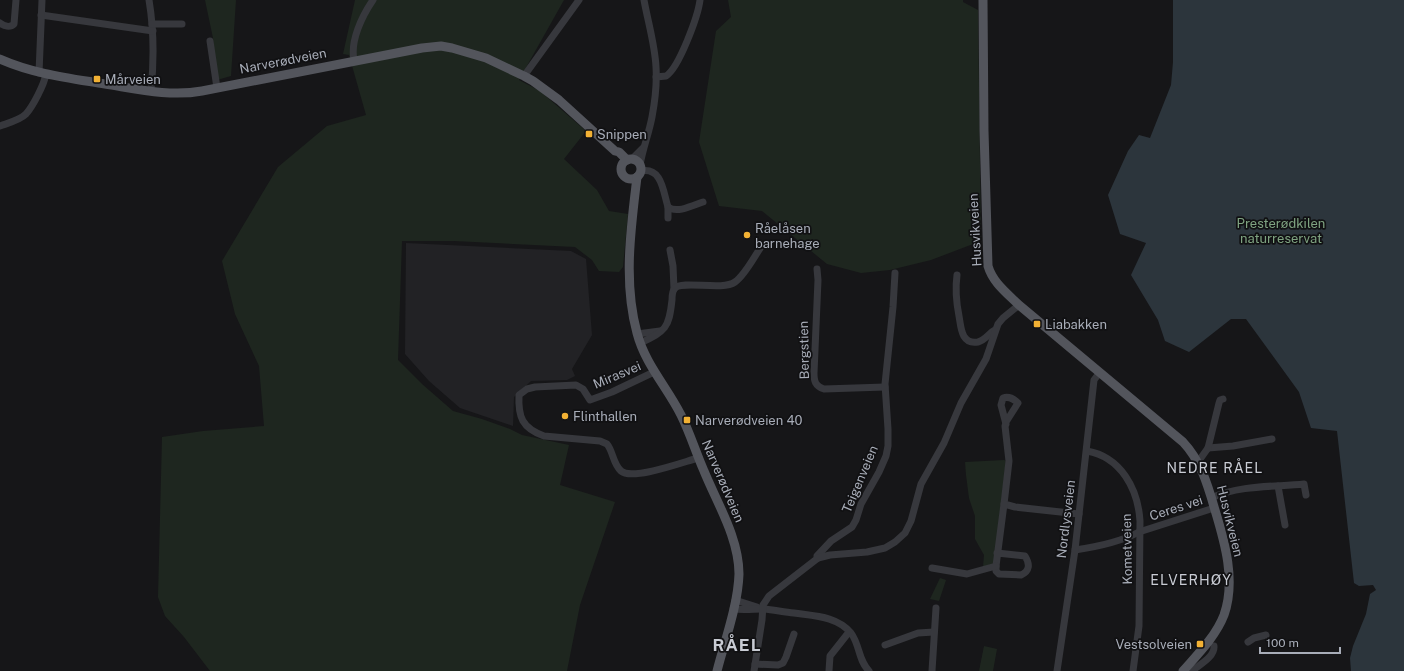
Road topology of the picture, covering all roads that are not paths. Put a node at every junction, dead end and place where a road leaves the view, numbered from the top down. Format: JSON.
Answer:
{"nodes":[{"id":1,"x":16,"y":0,"type":"edge"},
{"id":2,"x":42,"y":0,"type":"edge"},
{"id":3,"x":149,"y":0,"type":"edge"},
{"id":4,"x":373,"y":0,"type":"edge"},
{"id":5,"x":579,"y":0,"type":"edge"},
{"id":6,"x":644,"y":0,"type":"edge"},
{"id":7,"x":700,"y":0,"type":"edge"},
{"id":8,"x":983,"y":0,"type":"edge"},
{"id":9,"x":42,"y":15,"type":"junction"},
{"id":10,"x":0,"y":23,"type":"edge"},
{"id":11,"x":182,"y":24,"type":"dead end"},
{"id":12,"x":152,"y":28,"type":"junction"},
{"id":13,"x":210,"y":41,"type":"dead end"},
{"id":14,"x":0,"y":59,"type":"edge"},
{"id":15,"x":354,"y":60,"type":"junction"},
{"id":16,"x":42,"y":74,"type":"junction"},
{"id":17,"x":524,"y":76,"type":"junction"},
{"id":18,"x":656,"y":77,"type":"junction"},
{"id":19,"x":217,"y":88,"type":"junction"},
{"id":20,"x":151,"y":91,"type":"junction"},
{"id":21,"x":0,"y":126,"type":"edge"},
{"id":22,"x":632,"y":168,"type":"junction"},
{"id":23,"x":703,"y":202,"type":"dead end"},
{"id":24,"x":668,"y":206,"type":"junction"},
{"id":25,"x":668,"y":218,"type":"dead end"},
{"id":26,"x":760,"y":247,"type":"dead end"},
{"id":27,"x":670,"y":250,"type":"dead end"},
{"id":28,"x":817,"y":270,"type":"dead end"},
{"id":29,"x":895,"y":273,"type":"dead end"},
{"id":30,"x":957,"y":275,"type":"dead end"},
{"id":31,"x":674,"y":289,"type":"junction"},
{"id":32,"x":1019,"y":304,"type":"junction"},
{"id":33,"x":996,"y":330,"type":"junction"},
{"id":34,"x":639,"y":339,"type":"junction"},
{"id":35,"x":654,"y":372,"type":"junction"},
{"id":36,"x":1100,"y":372,"type":"junction"},
{"id":37,"x":885,"y":388,"type":"junction"},
{"id":38,"x":1223,"y":399,"type":"dead end"},
{"id":39,"x":1006,"y":424,"type":"dead end"},
{"id":40,"x":1272,"y":439,"type":"dead end"},
{"id":41,"x":1208,"y":448,"type":"junction"},
{"id":42,"x":1087,"y":451,"type":"junction"},
{"id":43,"x":698,"y":458,"type":"junction"},
{"id":44,"x":1198,"y":462,"type":"junction"},
{"id":45,"x":1278,"y":486,"type":"junction"},
{"id":46,"x":1306,"y":495,"type":"dead end"},
{"id":47,"x":1211,"y":498,"type":"junction"},
{"id":48,"x":1004,"y":504,"type":"junction"},
{"id":49,"x":1214,"y":508,"type":"junction"},
{"id":50,"x":1079,"y":514,"type":"junction"},
{"id":51,"x":1286,"y":525,"type":"dead end"},
{"id":52,"x":1139,"y":532,"type":"junction"},
{"id":53,"x":1076,"y":550,"type":"junction"},
{"id":54,"x":997,"y":553,"type":"junction"},
{"id":55,"x":818,"y":558,"type":"junction"},
{"id":56,"x":996,"y":566,"type":"junction"},
{"id":57,"x":932,"y":568,"type":"dead end"},
{"id":58,"x":734,"y":604,"type":"junction"},
{"id":59,"x":936,"y":608,"type":"dead end"},
{"id":60,"x":763,"y":609,"type":"junction"},
{"id":61,"x":849,"y":632,"type":"junction"},
{"id":62,"x":934,"y":632,"type":"junction"},
{"id":63,"x":794,"y":634,"type":"dead end"},
{"id":64,"x":1266,"y":635,"type":"dead end"},
{"id":65,"x":1248,"y":642,"type":"dead end"},
{"id":66,"x":885,"y":645,"type":"dead end"},
{"id":67,"x":1214,"y":646,"type":"dead end"},
{"id":68,"x":755,"y":667,"type":"edge"},
{"id":69,"x":717,"y":671,"type":"edge"},
{"id":70,"x":828,"y":671,"type":"edge"},
{"id":71,"x":869,"y":671,"type":"edge"},
{"id":72,"x":932,"y":671,"type":"edge"},
{"id":73,"x":1057,"y":671,"type":"edge"},
{"id":74,"x":1133,"y":671,"type":"edge"},
{"id":75,"x":1183,"y":671,"type":"edge"},
{"id":76,"x":1192,"y":671,"type":"edge"}],
"edges":[{"from":1,"to":10,"type":"street"},
{"from":2,"to":9,"type":"street"},
{"from":3,"to":12,"type":"street"},
{"from":4,"to":15,"type":"street"},
{"from":5,"to":17,"type":"street"},
{"from":6,"to":18,"type":"street"},
{"from":7,"to":18,"type":"street"},
{"from":8,"to":32,"type":"main road","name":"Husvikveien"},
{"from":9,"to":12,"type":"street"},
{"from":9,"to":16,"type":"street"},
{"from":11,"to":12,"type":"street"},
{"from":12,"to":20,"type":"street"},
{"from":13,"to":19,"type":"street"},
{"from":14,"to":16,"type":"main road","name":"Narverødveien"},
{"from":15,"to":17,"type":"main road","name":"Narverødveien"},
{"from":15,"to":19,"type":"main road","name":"Narverødveien"},
{"from":16,"to":20,"type":"main road","name":"Narverødveien"},
{"from":16,"to":21,"type":"street"},
{"from":17,"to":22,"type":"main road","name":"Narverødveien"},
{"from":18,"to":22,"type":"street"},
{"from":19,"to":20,"type":"main road","name":"Narverødveien"},
{"from":22,"to":24,"type":"street","name":"Narverødveien"},
{"from":22,"to":34,"type":"main road","name":"Narverødveien"},
{"from":23,"to":24,"type":"street"},
{"from":24,"to":25,"type":"street","name":"Narverødveien"},
{"from":26,"to":31,"type":"street"},
{"from":27,"to":31,"type":"street"},
{"from":28,"to":37,"type":"street","name":"Bergstien"},
{"from":29,"to":37,"type":"street","name":"Teigenveien"},
{"from":30,"to":33,"type":"street"},
{"from":31,"to":34,"type":"street"},
{"from":32,"to":33,"type":"street"},
{"from":32,"to":36,"type":"main road","name":"Husvikveien"},
{"from":33,"to":55,"type":"street"},
{"from":34,"to":35,"type":"main road","name":"Narverødveien"},
{"from":35,"to":43,"type":"main road","name":"Narverødveien"},
{"from":35,"to":43,"type":"street","name":"Mirasvei"},
{"from":36,"to":42,"type":"street","name":"Nordlysveien"},
{"from":36,"to":44,"type":"main road","name":"Husvikveien"},
{"from":37,"to":55,"type":"street","name":"Teigenveien"},
{"from":38,"to":41,"type":"street"},
{"from":39,"to":48,"type":"street"},
{"from":40,"to":41,"type":"street"},
{"from":41,"to":44,"type":"street"},
{"from":42,"to":50,"type":"street","name":"Nordlysveien"},
{"from":42,"to":52,"type":"street","name":"Kometveien"},
{"from":43,"to":58,"type":"main road","name":"Narverødveien"},
{"from":44,"to":47,"type":"main road","name":"Husvikveien"},
{"from":45,"to":46,"type":"street"},
{"from":45,"to":47,"type":"street"},
{"from":45,"to":51,"type":"street"},
{"from":47,"to":49,"type":"main road","name":"Husvikveien"},
{"from":48,"to":50,"type":"street"},
{"from":48,"to":54,"type":"street"},
{"from":49,"to":52,"type":"street","name":"Ceres vei"},
{"from":49,"to":75,"type":"main road","name":"Husvikveien"},
{"from":50,"to":53,"type":"street","name":"Nordlysveien"},
{"from":52,"to":53,"type":"street","name":"Ceres vei"},
{"from":52,"to":74,"type":"street","name":"Kometveien"},
{"from":53,"to":73,"type":"street","name":"Nordlysveien"},
{"from":54,"to":56,"type":"street"},
{"from":54,"to":56,"type":"street"},
{"from":55,"to":60,"type":"street"},
{"from":56,"to":57,"type":"street"},
{"from":58,"to":60,"type":"street"},
{"from":58,"to":69,"type":"main road","name":"Narverødveien"},
{"from":59,"to":62,"type":"street"},
{"from":60,"to":61,"type":"street"},
{"from":60,"to":68,"type":"street"},
{"from":61,"to":70,"type":"street"},
{"from":61,"to":71,"type":"street"},
{"from":62,"to":66,"type":"street"},
{"from":62,"to":72,"type":"street"},
{"from":63,"to":68,"type":"street"},
{"from":64,"to":65,"type":"street"},
{"from":67,"to":76,"type":"street"}]}
